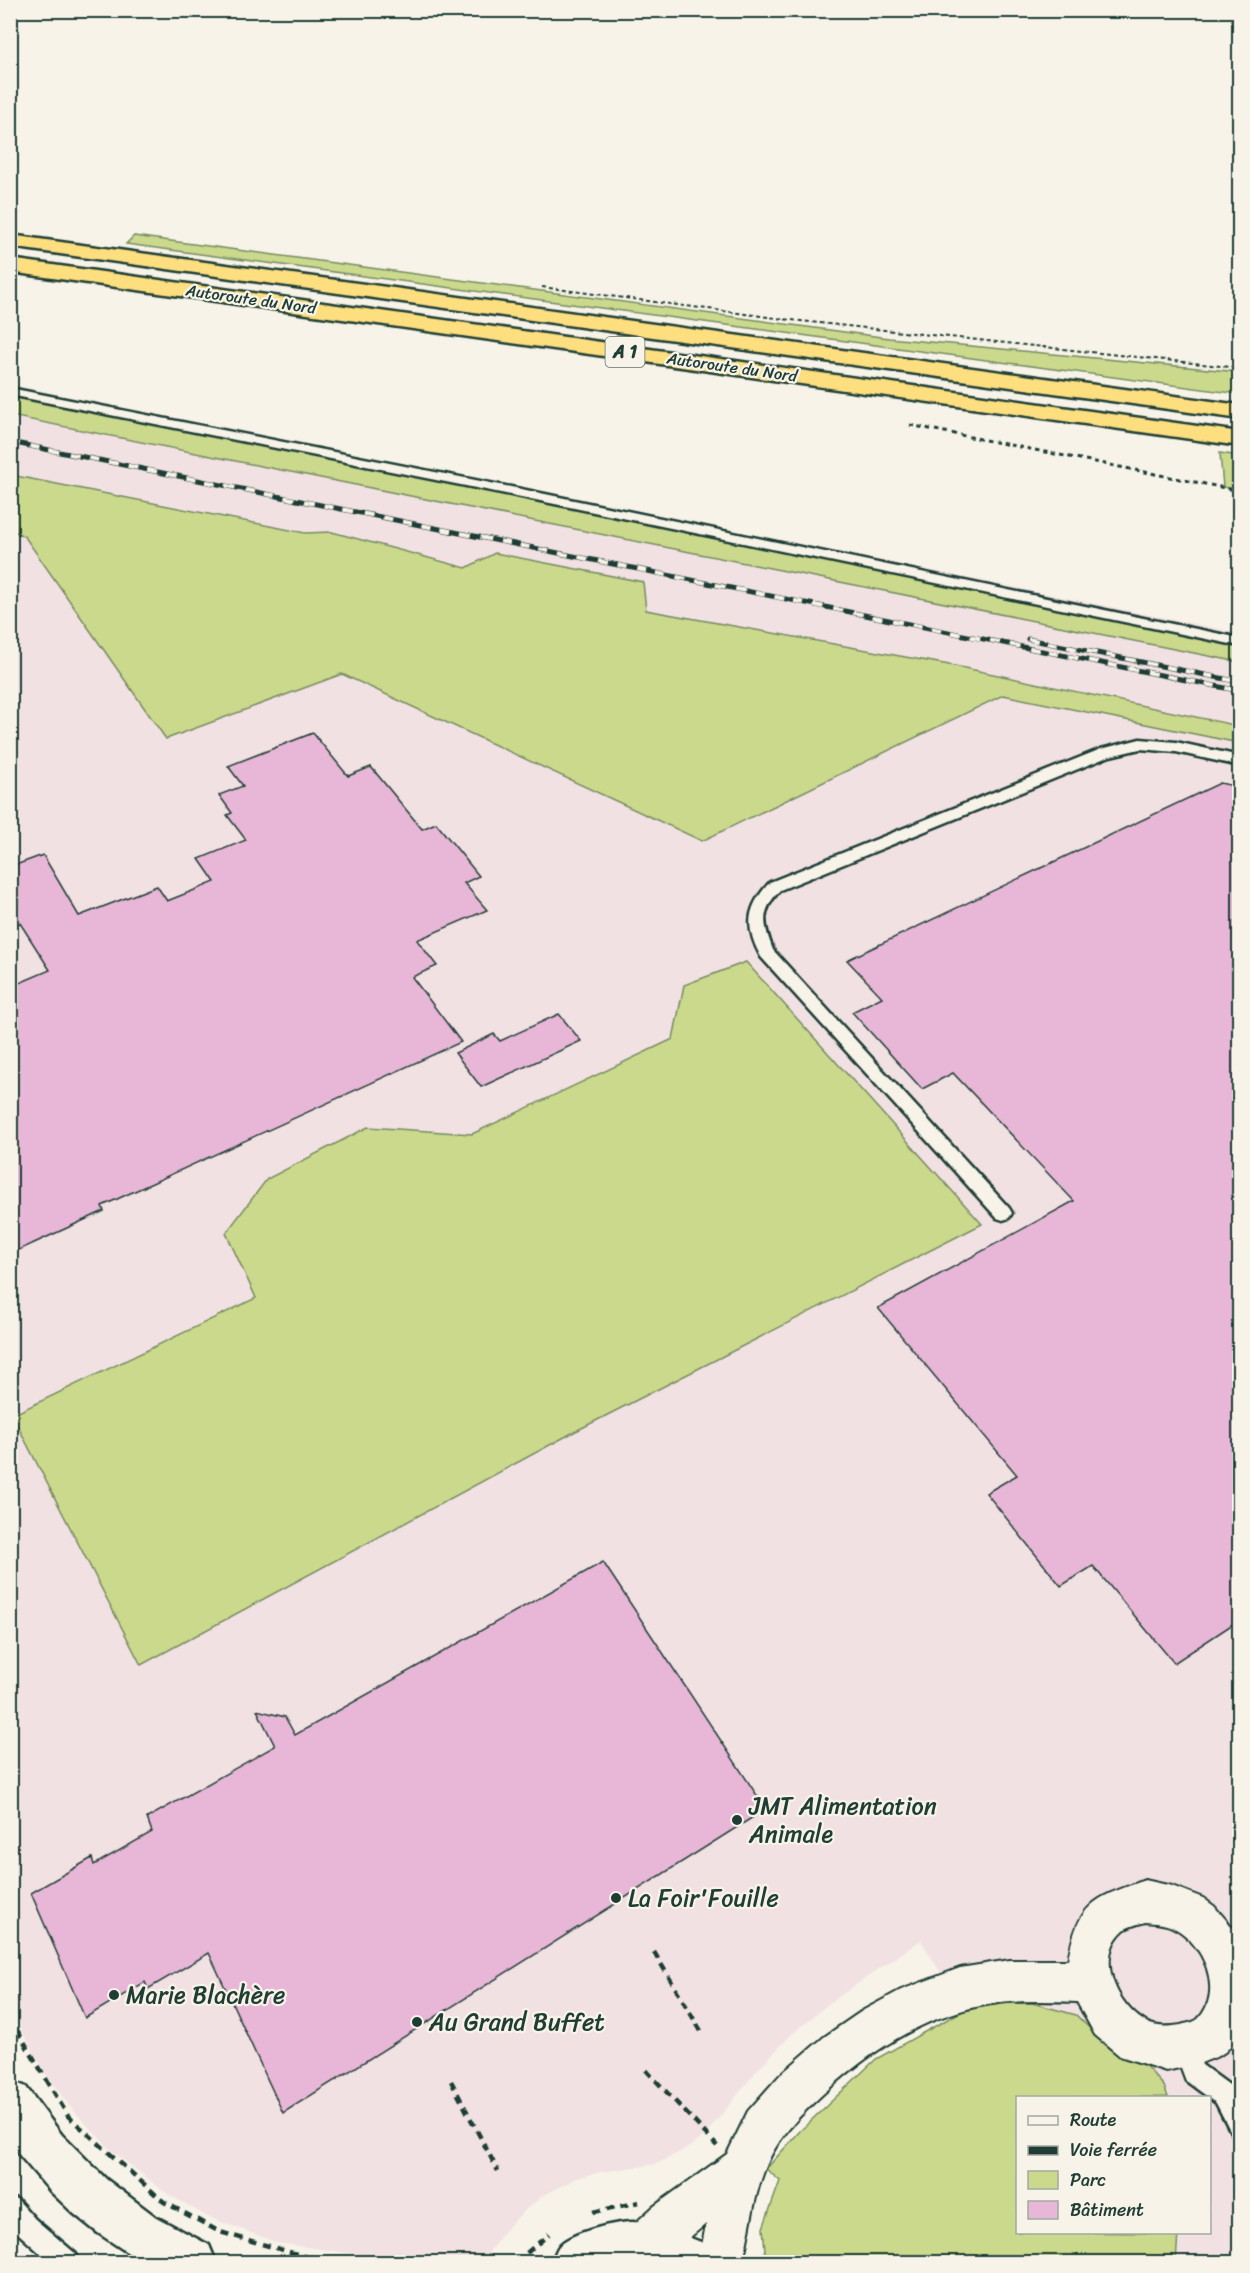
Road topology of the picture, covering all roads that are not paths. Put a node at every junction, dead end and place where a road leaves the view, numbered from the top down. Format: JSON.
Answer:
{"nodes":[{"id":1,"x":10,"y":241,"type":"edge"},
{"id":2,"x":10,"y":265,"type":"edge"},
{"id":3,"x":10,"y":391,"type":"edge"},
{"id":4,"x":1239,"y":412,"type":"edge"},
{"id":5,"x":1239,"y":439,"type":"edge"},
{"id":6,"x":1239,"y":642,"type":"edge"},
{"id":7,"x":1239,"y":761,"type":"edge"},
{"id":8,"x":1003,"y":1213,"type":"dead end"},
{"id":9,"x":1233,"y":1954,"type":"edge"},
{"id":10,"x":1089,"y":1981,"type":"junction"},
{"id":11,"x":1185,"y":2049,"type":"junction"},
{"id":12,"x":10,"y":2103,"type":"edge"},
{"id":13,"x":1239,"y":2126,"type":"edge"},
{"id":14,"x":722,"y":2156,"type":"junction"},
{"id":15,"x":10,"y":2208,"type":"edge"},
{"id":16,"x":648,"y":2223,"type":"junction"},
{"id":17,"x":564,"y":2246,"type":"edge"},
{"id":18,"x":68,"y":2262,"type":"edge"},
{"id":19,"x":192,"y":2262,"type":"edge"},
{"id":20,"x":691,"y":2262,"type":"edge"},
{"id":21,"x":722,"y":2262,"type":"edge"}],
"edges":[{"from":1,"to":4,"type":"highway","name":"Autoroute du Nord","number":"A 1"},
{"from":2,"to":5,"type":"highway","name":"Autoroute du Nord","number":"A 1"},
{"from":3,"to":6,"type":"lane"},
{"from":7,"to":8,"type":"lane"},
{"from":9,"to":10,"type":"street"},
{"from":9,"to":11,"type":"street"},
{"from":10,"to":11,"type":"street"},
{"from":10,"to":14,"type":"street"},
{"from":11,"to":13,"type":"lane"},
{"from":12,"to":19,"type":"street"},
{"from":14,"to":16,"type":"street"},
{"from":14,"to":21,"type":"street"},
{"from":15,"to":18,"type":"lane"},
{"from":16,"to":17,"type":"street"},
{"from":16,"to":20,"type":"street"}]}
